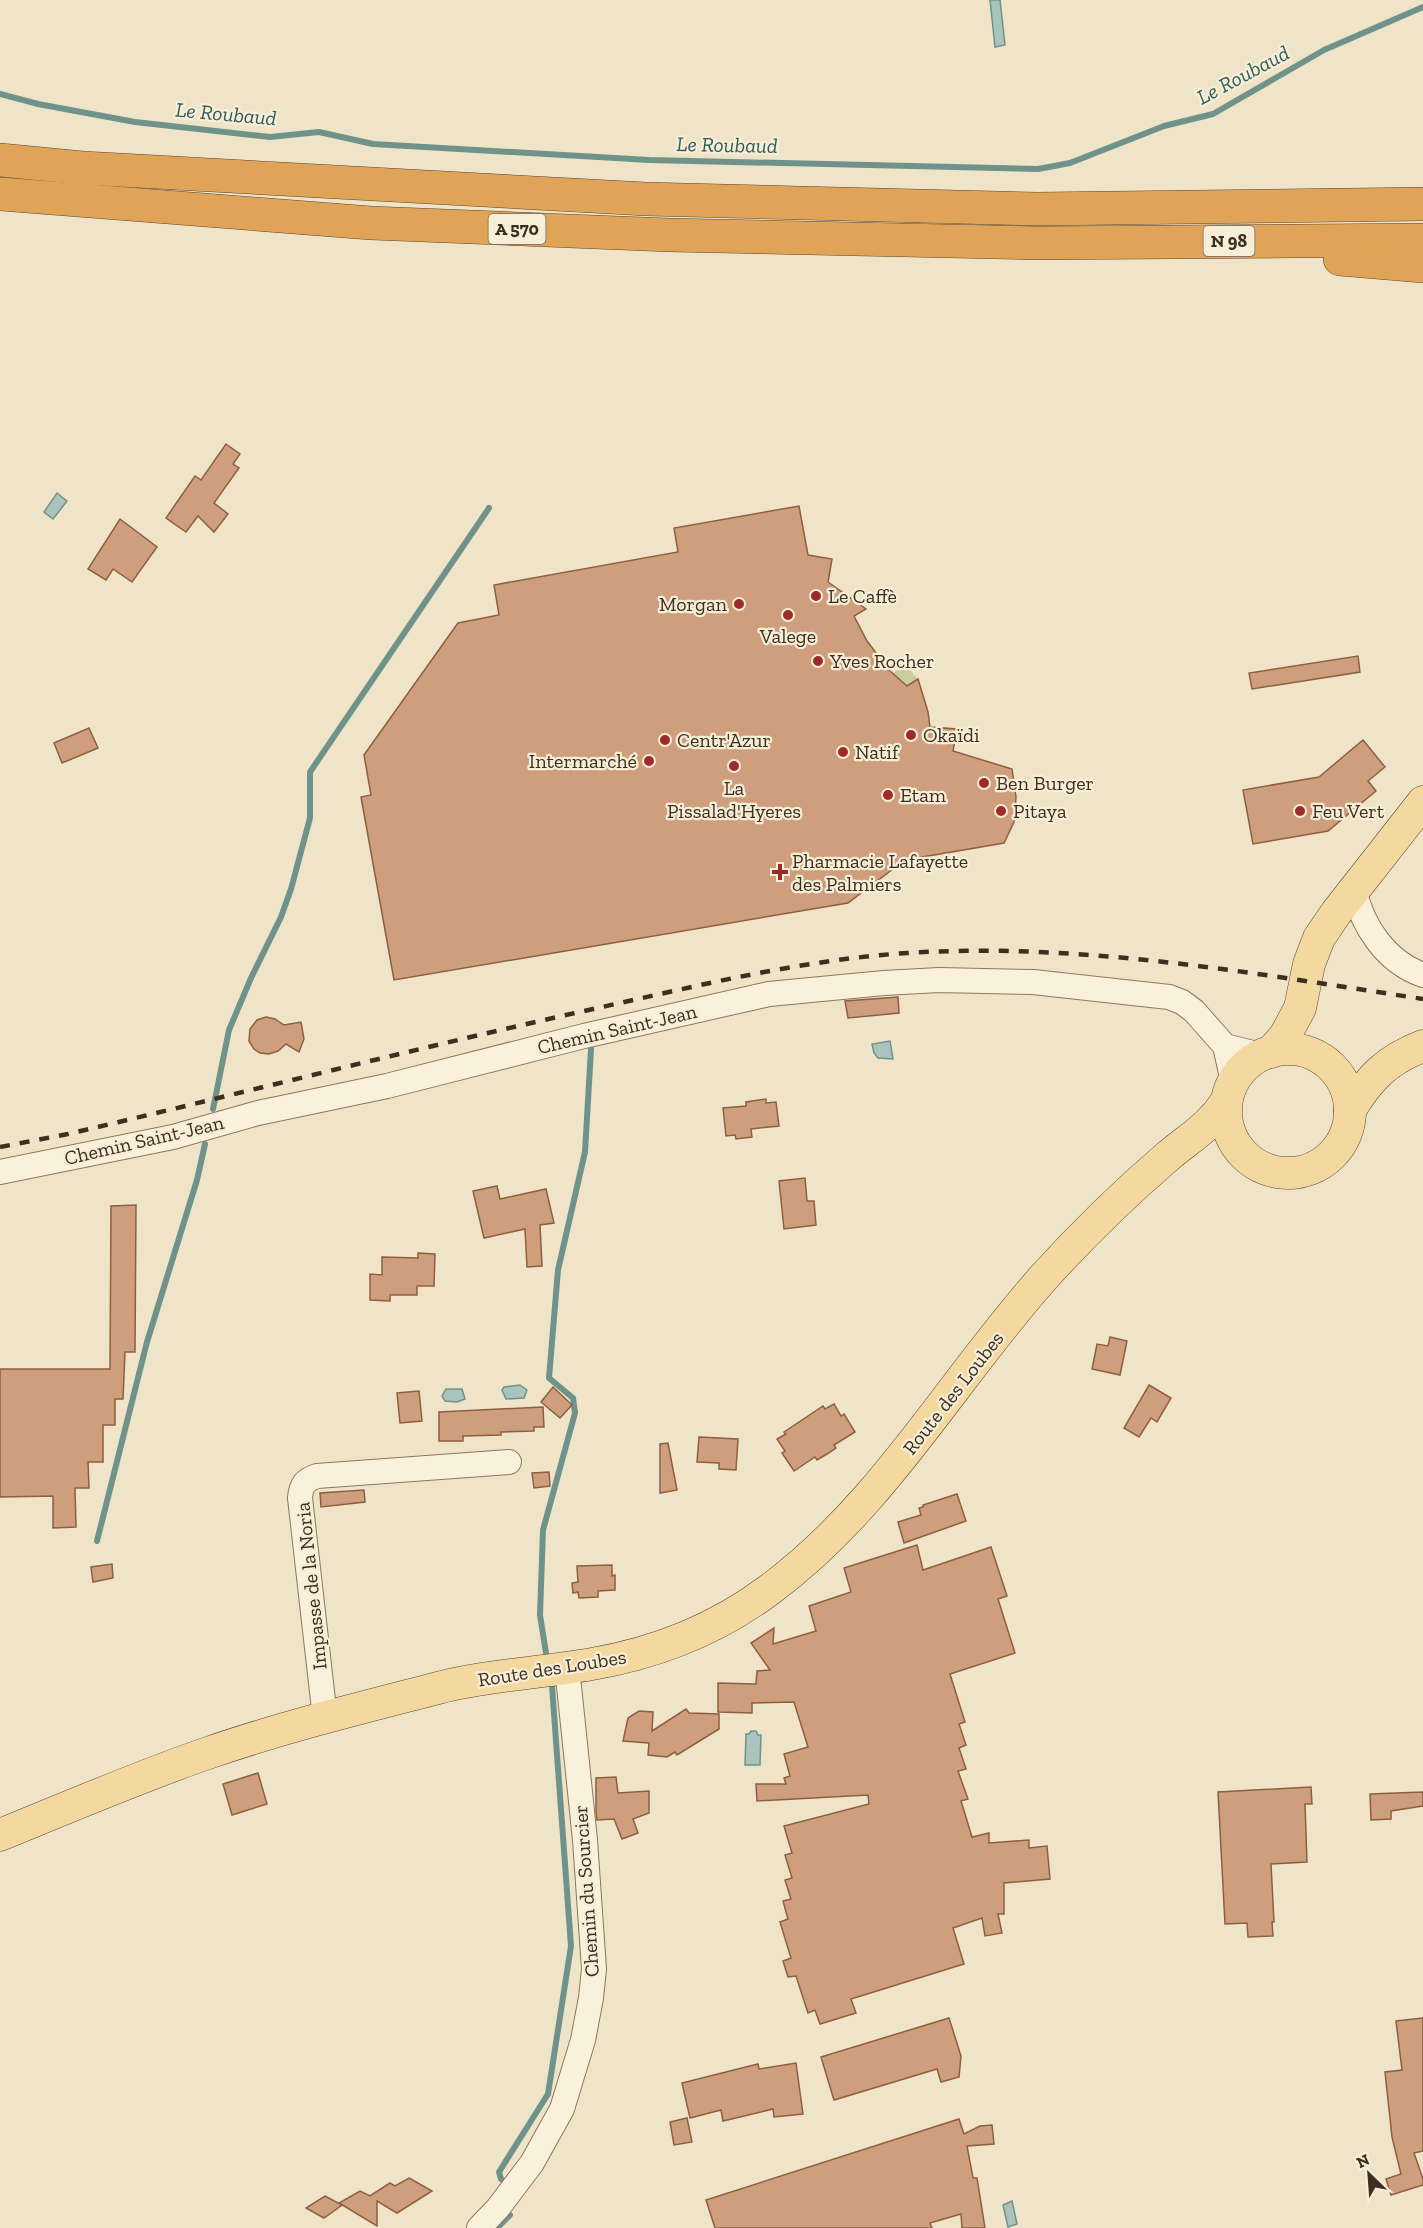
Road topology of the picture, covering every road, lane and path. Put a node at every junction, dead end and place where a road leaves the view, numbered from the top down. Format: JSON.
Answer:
{"nodes":[{"id":1,"x":0,"y":160,"type":"edge"},
{"id":2,"x":0,"y":194,"type":"edge"},
{"id":3,"x":1423,"y":195,"type":"edge"},
{"id":4,"x":1423,"y":204,"type":"edge"},
{"id":5,"x":1311,"y":206,"type":"junction"},
{"id":6,"x":1423,"y":240,"type":"edge"},
{"id":7,"x":1036,"y":243,"type":"junction"},
{"id":8,"x":1423,"y":266,"type":"edge"},
{"id":9,"x":1423,"y":802,"type":"edge"},
{"id":10,"x":1354,"y":889,"type":"junction"},
{"id":11,"x":1423,"y":975,"type":"edge"},
{"id":12,"x":1300,"y":1008,"type":"junction"},
{"id":13,"x":1225,"y":1046,"type":"junction"},
{"id":14,"x":1423,"y":1046,"type":"edge"},
{"id":15,"x":1266,"y":1053,"type":"junction"},
{"id":16,"x":1325,"y":1061,"type":"junction"},
{"id":17,"x":1387,"y":1064,"type":"junction"},
{"id":18,"x":1230,"y":1092,"type":"junction"},
{"id":19,"x":1350,"y":1110,"type":"junction"},
{"id":20,"x":1241,"y":1152,"type":"junction"},
{"id":21,"x":0,"y":1172,"type":"edge"},
{"id":22,"x":1146,"y":1177,"type":"junction"},
{"id":23,"x":509,"y":1462,"type":"dead end"},
{"id":24,"x":567,"y":1667,"type":"junction"},
{"id":25,"x":325,"y":1718,"type":"junction"},
{"id":26,"x":0,"y":1834,"type":"edge"},
{"id":27,"x":479,"y":2228,"type":"edge"}],
"edges":[{"from":1,"to":5,"type":"highway","number":"A 570"},
{"from":2,"to":7,"type":"highway","number":"A 570"},
{"from":3,"to":5,"type":"highway"},
{"from":4,"to":5,"type":"highway","number":"A 570"},
{"from":6,"to":7,"type":"highway","number":"N 98"},
{"from":7,"to":8,"type":"highway"},
{"from":9,"to":10,"type":"main road"},
{"from":10,"to":11,"type":"street"},
{"from":10,"to":12,"type":"main road"},
{"from":12,"to":15,"type":"main road"},
{"from":12,"to":16,"type":"main road"},
{"from":13,"to":15,"type":"street"},
{"from":13,"to":18,"type":"street","name":"Chemin Saint-Jean"},
{"from":13,"to":21,"type":"street","name":"Chemin Saint-Jean"},
{"from":14,"to":17,"type":"main road"},
{"from":15,"to":16,"type":"main road"},
{"from":15,"to":18,"type":"main road"},
{"from":16,"to":17,"type":"main road"},
{"from":16,"to":19,"type":"main road"},
{"from":17,"to":19,"type":"main road"},
{"from":18,"to":20,"type":"main road"},
{"from":18,"to":22,"type":"main road","name":"Route des Loubes"},
{"from":19,"to":20,"type":"main road"},
{"from":20,"to":22,"type":"main road","name":"Route des Loubes"},
{"from":22,"to":24,"type":"main road","name":"Route des Loubes"},
{"from":23,"to":25,"type":"street","name":"Impasse de la Noria"},
{"from":24,"to":25,"type":"main road","name":"Route des Loubes"},
{"from":24,"to":27,"type":"street","name":"Chemin du Sourcier"},
{"from":25,"to":26,"type":"main road","name":"Route des Loubes"}]}
